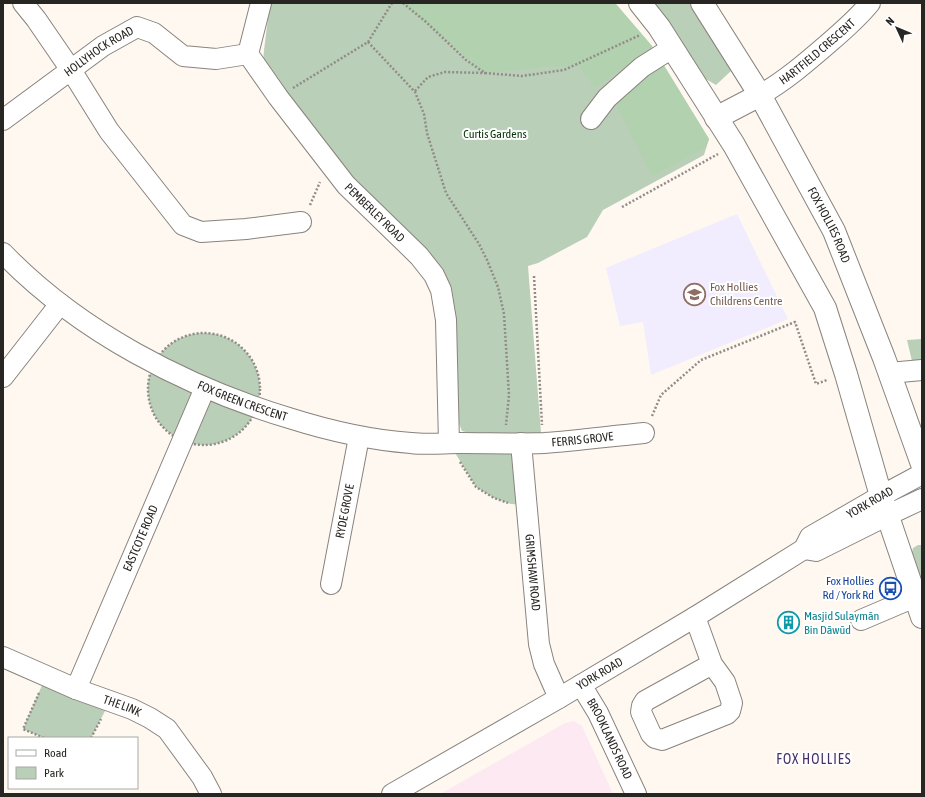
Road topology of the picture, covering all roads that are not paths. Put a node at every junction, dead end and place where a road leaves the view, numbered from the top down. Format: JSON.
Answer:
{"nodes":[{"id":1,"x":23,"y":3,"type":"edge"},
{"id":2,"x":262,"y":3,"type":"edge"},
{"id":3,"x":640,"y":3,"type":"edge"},
{"id":4,"x":702,"y":3,"type":"edge"},
{"id":5,"x":870,"y":3,"type":"edge"},
{"id":6,"x":672,"y":48,"type":"junction"},
{"id":7,"x":248,"y":54,"type":"junction"},
{"id":8,"x":71,"y":70,"type":"junction"},
{"id":9,"x":760,"y":95,"type":"junction"},
{"id":10,"x":716,"y":118,"type":"junction"},
{"id":11,"x":591,"y":119,"type":"dead end"},
{"id":12,"x":3,"y":120,"type":"edge"},
{"id":13,"x":301,"y":222,"type":"road end"},
{"id":14,"x":3,"y":253,"type":"edge"},
{"id":15,"x":60,"y":304,"type":"junction"},
{"id":16,"x":922,"y":370,"type":"edge"},
{"id":17,"x":889,"y":373,"type":"junction"},
{"id":18,"x":3,"y":377,"type":"edge"},
{"id":19,"x":205,"y":388,"type":"junction"},
{"id":20,"x":644,"y":433,"type":"road end"},
{"id":21,"x":359,"y":437,"type":"junction"},
{"id":22,"x":449,"y":443,"type":"junction"},
{"id":23,"x":513,"y":443,"type":"junction"},
{"id":24,"x":922,"y":464,"type":"edge"},
{"id":25,"x":922,"y":474,"type":"edge"},
{"id":26,"x":922,"y":499,"type":"edge"},
{"id":27,"x":885,"y":505,"type":"junction"},
{"id":28,"x":331,"y":584,"type":"dead end"},
{"id":29,"x":915,"y":597,"type":"junction"},
{"id":30,"x":695,"y":617,"type":"junction"},
{"id":31,"x":922,"y":617,"type":"edge"},
{"id":32,"x":861,"y":620,"type":"dead end"},
{"id":33,"x":3,"y":657,"type":"edge"},
{"id":34,"x":712,"y":664,"type":"junction"},
{"id":35,"x":581,"y":685,"type":"junction"},
{"id":36,"x":76,"y":689,"type":"junction"},
{"id":37,"x":559,"y":698,"type":"junction"},
{"id":38,"x":211,"y":794,"type":"edge"},
{"id":39,"x":392,"y":794,"type":"edge"},
{"id":40,"x":636,"y":794,"type":"edge"}],
"edges":[{"from":1,"to":8,"type":"street"},
{"from":2,"to":7,"type":"street"},
{"from":3,"to":6,"type":"main road"},
{"from":4,"to":9,"type":"main road","name":"FOX HOLLIES ROAD"},
{"from":5,"to":9,"type":"street","name":"HARTFIELD CRESCENT"},
{"from":6,"to":10,"type":"main road"},
{"from":6,"to":11,"type":"street"},
{"from":7,"to":8,"type":"street","name":"HOLLYHOCK ROAD"},
{"from":7,"to":22,"type":"street","name":"PEMBERLEY ROAD"},
{"from":8,"to":12,"type":"street","name":"HOLLYHOCK ROAD"},
{"from":8,"to":13,"type":"street"},
{"from":9,"to":10,"type":"main road"},
{"from":9,"to":17,"type":"main road","name":"FOX HOLLIES ROAD"},
{"from":10,"to":27,"type":"main road"},
{"from":14,"to":15,"type":"street","name":"FOX GREEN CRESCENT"},
{"from":15,"to":18,"type":"street"},
{"from":15,"to":19,"type":"street","name":"FOX GREEN CRESCENT"},
{"from":16,"to":17,"type":"street"},
{"from":17,"to":24,"type":"main road","name":"FOX HOLLIES ROAD"},
{"from":19,"to":21,"type":"street","name":"FOX GREEN CRESCENT"},
{"from":19,"to":36,"type":"street","name":"EASTCOTE ROAD"},
{"from":20,"to":23,"type":"street","name":"FERRIS GROVE"},
{"from":21,"to":22,"type":"street","name":"FOX GREEN CRESCENT"},
{"from":21,"to":28,"type":"street","name":"RYDE GROVE"},
{"from":22,"to":23,"type":"street","name":"FOX GREEN CRESCENT"},
{"from":23,"to":37,"type":"street","name":"GRIMSHAW ROAD"},
{"from":25,"to":27,"type":"street","name":"YORK ROAD"},
{"from":26,"to":27,"type":"street","name":"YORK ROAD"},
{"from":27,"to":29,"type":"main road"},
{"from":27,"to":30,"type":"street","name":"YORK ROAD"},
{"from":29,"to":31,"type":"main road"},
{"from":29,"to":32,"type":"street"},
{"from":30,"to":34,"type":"street"},
{"from":30,"to":35,"type":"street","name":"YORK ROAD"},
{"from":33,"to":36,"type":"street","name":"THE LINK"},
{"from":34,"to":34,"type":"street"},
{"from":35,"to":37,"type":"street","name":"YORK ROAD"},
{"from":35,"to":40,"type":"street","name":"BROOKLANDS ROAD"},
{"from":36,"to":38,"type":"street","name":"THE LINK"},
{"from":37,"to":39,"type":"street","name":"YORK ROAD"}]}
